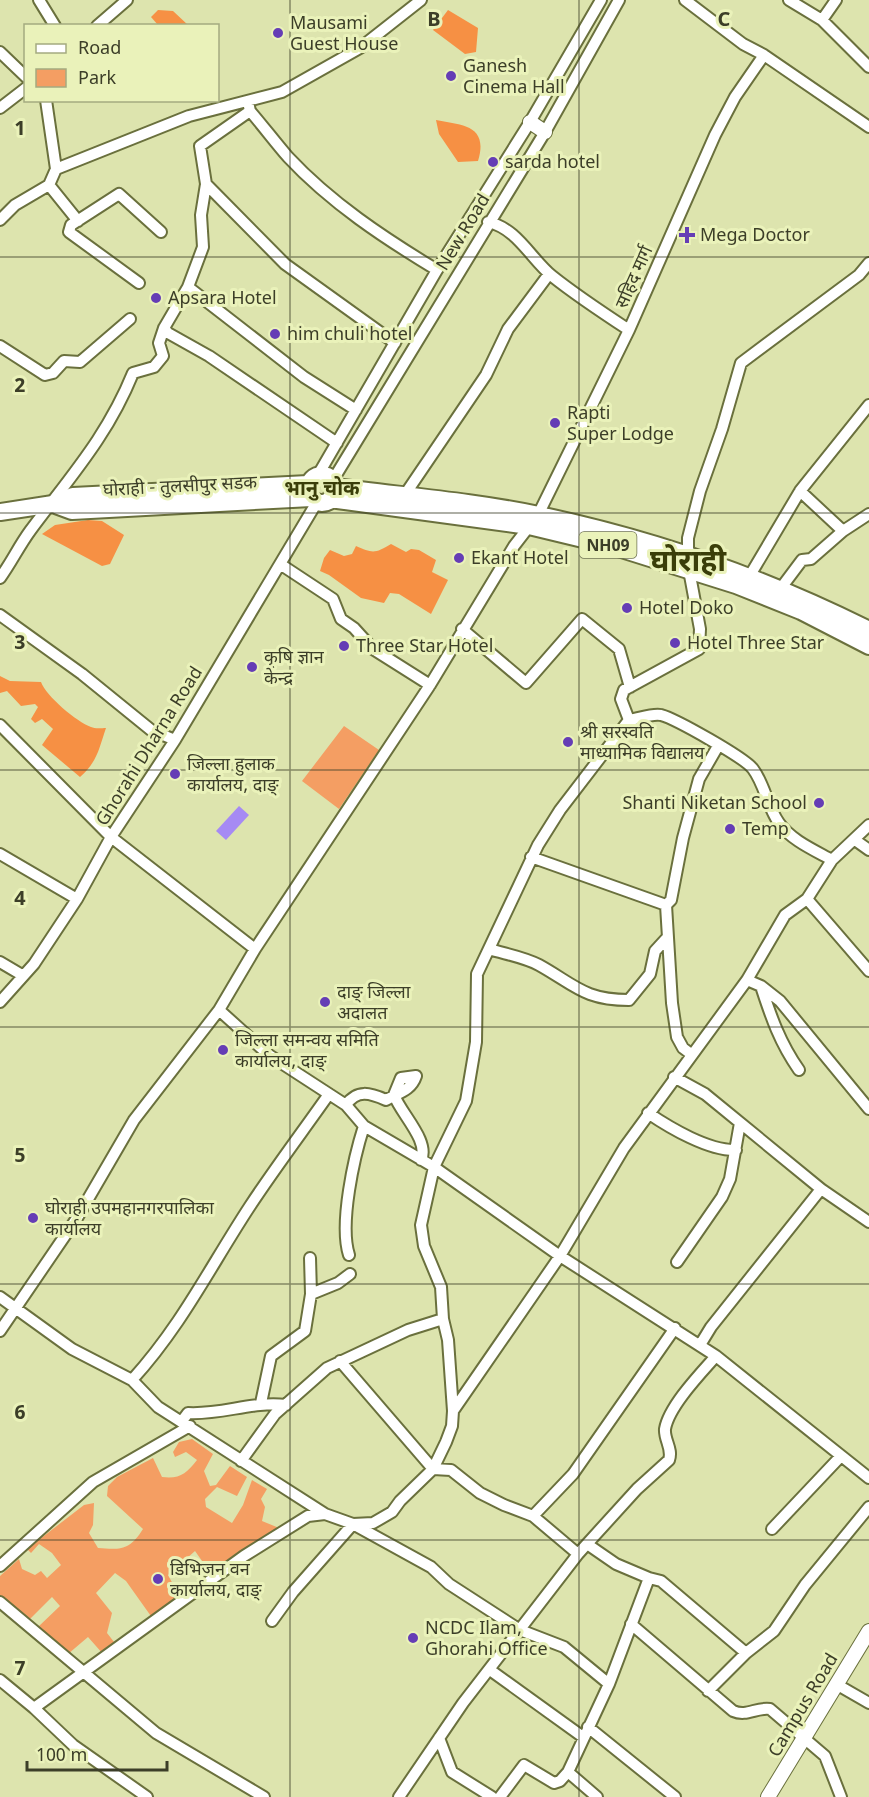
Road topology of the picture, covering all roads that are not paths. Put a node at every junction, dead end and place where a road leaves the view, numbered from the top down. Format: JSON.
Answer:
{"nodes":[{"id":1,"x":39,"y":0,"type":"edge"},
{"id":2,"x":127,"y":0,"type":"edge"},
{"id":3,"x":421,"y":0,"type":"edge"},
{"id":4,"x":601,"y":0,"type":"edge"},
{"id":5,"x":619,"y":0,"type":"edge"},
{"id":6,"x":789,"y":0,"type":"edge"},
{"id":7,"x":836,"y":0,"type":"edge"},
{"id":8,"x":689,"y":1,"type":"edge"},
{"id":9,"x":822,"y":20,"type":"junction"},
{"id":10,"x":54,"y":24,"type":"edge"},
{"id":11,"x":99,"y":24,"type":"edge"},
{"id":12,"x":0,"y":52,"type":"edge"},
{"id":13,"x":764,"y":55,"type":"junction"},
{"id":14,"x":869,"y":67,"type":"edge"},
{"id":15,"x":24,"y":76,"type":"edge"},
{"id":16,"x":24,"y":90,"type":"edge"},
{"id":17,"x":46,"y":102,"type":"edge"},
{"id":18,"x":249,"y":106,"type":"junction"},
{"id":19,"x":0,"y":108,"type":"edge"},
{"id":20,"x":530,"y":122,"type":"junction"},
{"id":21,"x":869,"y":127,"type":"edge"},
{"id":22,"x":545,"y":132,"type":"junction"},
{"id":23,"x":56,"y":170,"type":"junction"},
{"id":24,"x":206,"y":184,"type":"junction"},
{"id":25,"x":49,"y":185,"type":"junction"},
{"id":26,"x":0,"y":220,"type":"edge"},
{"id":27,"x":78,"y":221,"type":"junction"},
{"id":28,"x":488,"y":222,"type":"junction"},
{"id":29,"x":161,"y":232,"type":"dead end"},
{"id":30,"x":869,"y":263,"type":"edge"},
{"id":31,"x":437,"y":270,"type":"junction"},
{"id":32,"x":549,"y":274,"type":"junction"},
{"id":33,"x":139,"y":283,"type":"dead end"},
{"id":34,"x":188,"y":287,"type":"junction"},
{"id":35,"x":130,"y":319,"type":"dead end"},
{"id":36,"x":164,"y":328,"type":"junction"},
{"id":37,"x":629,"y":330,"type":"junction"},
{"id":38,"x":395,"y":343,"type":"junction"},
{"id":39,"x":0,"y":346,"type":"edge"},
{"id":40,"x":869,"y":405,"type":"edge"},
{"id":41,"x":356,"y":410,"type":"junction"},
{"id":42,"x":337,"y":443,"type":"junction"},
{"id":43,"x":322,"y":489,"type":"junction"},
{"id":44,"x":800,"y":491,"type":"junction"},
{"id":45,"x":404,"y":496,"type":"junction"},
{"id":46,"x":53,"y":504,"type":"junction"},
{"id":47,"x":0,"y":512,"type":"edge"},
{"id":48,"x":869,"y":514,"type":"edge"},
{"id":49,"x":533,"y":520,"type":"junction"},
{"id":50,"x":843,"y":531,"type":"junction"},
{"id":51,"x":688,"y":562,"type":"junction"},
{"id":52,"x":280,"y":564,"type":"junction"},
{"id":53,"x":749,"y":577,"type":"junction"},
{"id":54,"x":0,"y":578,"type":"edge"},
{"id":55,"x":781,"y":588,"type":"junction"},
{"id":56,"x":0,"y":615,"type":"edge"},
{"id":57,"x":462,"y":629,"type":"junction"},
{"id":58,"x":869,"y":630,"type":"edge"},
{"id":59,"x":869,"y":646,"type":"edge"},
{"id":60,"x":430,"y":685,"type":"junction"},
{"id":61,"x":630,"y":687,"type":"junction"},
{"id":62,"x":629,"y":720,"type":"junction"},
{"id":63,"x":0,"y":725,"type":"edge"},
{"id":64,"x":175,"y":740,"type":"junction"},
{"id":65,"x":718,"y":746,"type":"junction"},
{"id":66,"x":869,"y":825,"type":"edge"},
{"id":67,"x":111,"y":837,"type":"junction"},
{"id":68,"x":855,"y":840,"type":"junction"},
{"id":69,"x":869,"y":850,"type":"edge"},
{"id":70,"x":0,"y":854,"type":"edge"},
{"id":71,"x":531,"y":857,"type":"junction"},
{"id":72,"x":832,"y":860,"type":"junction"},
{"id":73,"x":77,"y":899,"type":"junction"},
{"id":74,"x":807,"y":899,"type":"junction"},
{"id":75,"x":666,"y":905,"type":"junction"},
{"id":76,"x":666,"y":939,"type":"junction"},
{"id":77,"x":255,"y":949,"type":"junction"},
{"id":78,"x":489,"y":949,"type":"junction"},
{"id":79,"x":0,"y":962,"type":"edge"},
{"id":80,"x":869,"y":971,"type":"edge"},
{"id":81,"x":22,"y":975,"type":"junction"},
{"id":82,"x":747,"y":980,"type":"junction"},
{"id":83,"x":761,"y":986,"type":"junction"},
{"id":84,"x":0,"y":1002,"type":"edge"},
{"id":85,"x":219,"y":1010,"type":"junction"},
{"id":86,"x":691,"y":1054,"type":"junction"},
{"id":87,"x":799,"y":1070,"type":"dead end"},
{"id":88,"x":674,"y":1077,"type":"junction"},
{"id":89,"x":329,"y":1094,"type":"junction"},
{"id":90,"x":346,"y":1105,"type":"junction"},
{"id":91,"x":869,"y":1109,"type":"edge"},
{"id":92,"x":648,"y":1113,"type":"junction"},
{"id":93,"x":740,"y":1123,"type":"junction"},
{"id":94,"x":364,"y":1126,"type":"junction"},
{"id":95,"x":736,"y":1150,"type":"junction"},
{"id":96,"x":421,"y":1160,"type":"junction"},
{"id":97,"x":434,"y":1167,"type":"junction"},
{"id":98,"x":821,"y":1189,"type":"junction"},
{"id":99,"x":869,"y":1222,"type":"edge"},
{"id":100,"x":349,"y":1255,"type":"dead end"},
{"id":101,"x":560,"y":1256,"type":"junction"},
{"id":102,"x":310,"y":1258,"type":"dead end"},
{"id":103,"x":677,"y":1262,"type":"dead end"},
{"id":104,"x":350,"y":1274,"type":"dead end"},
{"id":105,"x":311,"y":1294,"type":"junction"},
{"id":106,"x":0,"y":1296,"type":"edge"},
{"id":107,"x":17,"y":1307,"type":"junction"},
{"id":108,"x":443,"y":1319,"type":"junction"},
{"id":109,"x":675,"y":1328,"type":"junction"},
{"id":110,"x":0,"y":1331,"type":"edge"},
{"id":111,"x":700,"y":1345,"type":"junction"},
{"id":112,"x":716,"y":1356,"type":"junction"},
{"id":113,"x":340,"y":1361,"type":"junction"},
{"id":114,"x":132,"y":1380,"type":"junction"},
{"id":115,"x":261,"y":1403,"type":"junction"},
{"id":116,"x":286,"y":1405,"type":"junction"},
{"id":117,"x":453,"y":1411,"type":"junction"},
{"id":118,"x":186,"y":1424,"type":"junction"},
{"id":119,"x":841,"y":1456,"type":"junction"},
{"id":120,"x":241,"y":1461,"type":"junction"},
{"id":121,"x":433,"y":1469,"type":"junction"},
{"id":122,"x":869,"y":1478,"type":"edge"},
{"id":123,"x":869,"y":1507,"type":"edge"},
{"id":124,"x":325,"y":1514,"type":"junction"},
{"id":125,"x":533,"y":1516,"type":"junction"},
{"id":126,"x":353,"y":1524,"type":"junction"},
{"id":127,"x":772,"y":1529,"type":"dead end"},
{"id":128,"x":587,"y":1544,"type":"junction"},
{"id":129,"x":578,"y":1554,"type":"junction"},
{"id":130,"x":0,"y":1566,"type":"edge"},
{"id":131,"x":649,"y":1578,"type":"junction"},
{"id":132,"x":0,"y":1602,"type":"edge"},
{"id":133,"x":272,"y":1621,"type":"dead end"},
{"id":134,"x":631,"y":1624,"type":"junction"},
{"id":135,"x":520,"y":1630,"type":"junction"},
{"id":136,"x":869,"y":1631,"type":"edge"},
{"id":137,"x":746,"y":1653,"type":"junction"},
{"id":138,"x":490,"y":1670,"type":"junction"},
{"id":139,"x":85,"y":1673,"type":"junction"},
{"id":140,"x":0,"y":1680,"type":"edge"},
{"id":141,"x":609,"y":1684,"type":"junction"},
{"id":142,"x":836,"y":1684,"type":"junction"},
{"id":143,"x":708,"y":1691,"type":"junction"},
{"id":144,"x":869,"y":1703,"type":"edge"},
{"id":145,"x":34,"y":1708,"type":"junction"},
{"id":146,"x":586,"y":1732,"type":"junction"},
{"id":147,"x":439,"y":1738,"type":"junction"},
{"id":148,"x":804,"y":1739,"type":"junction"},
{"id":149,"x":568,"y":1772,"type":"junction"},
{"id":150,"x":402,"y":1796,"type":"edge"},
{"id":151,"x":147,"y":1797,"type":"edge"},
{"id":152,"x":264,"y":1797,"type":"edge"},
{"id":153,"x":492,"y":1797,"type":"edge"},
{"id":154,"x":500,"y":1797,"type":"edge"},
{"id":155,"x":597,"y":1797,"type":"edge"},
{"id":156,"x":675,"y":1797,"type":"edge"},
{"id":157,"x":768,"y":1797,"type":"edge"},
{"id":158,"x":841,"y":1797,"type":"edge"}],
"edges":[{"from":1,"to":10,"type":"street"},
{"from":2,"to":11,"type":"street"},
{"from":3,"to":18,"type":"street"},
{"from":4,"to":20,"type":"street","name":"New Road"},
{"from":5,"to":22,"type":"street","name":"New Road"},
{"from":6,"to":9,"type":"street"},
{"from":7,"to":9,"type":"street"},
{"from":8,"to":13,"type":"street"},
{"from":9,"to":14,"type":"street"},
{"from":12,"to":15,"type":"street"},
{"from":13,"to":21,"type":"street"},
{"from":13,"to":37,"type":"street","name":"सहिद मार्ग"},
{"from":16,"to":19,"type":"street"},
{"from":17,"to":23,"type":"street"},
{"from":18,"to":23,"type":"street"},
{"from":18,"to":24,"type":"street"},
{"from":18,"to":31,"type":"street"},
{"from":20,"to":22,"type":"street"},
{"from":20,"to":31,"type":"street","name":"New Road"},
{"from":22,"to":28,"type":"street","name":"New Road"},
{"from":23,"to":25,"type":"street"},
{"from":24,"to":34,"type":"street"},
{"from":24,"to":38,"type":"street"},
{"from":25,"to":26,"type":"street"},
{"from":25,"to":27,"type":"street"},
{"from":27,"to":29,"type":"street"},
{"from":27,"to":33,"type":"street"},
{"from":28,"to":32,"type":"street"},
{"from":28,"to":43,"type":"street","name":"New Road"},
{"from":30,"to":51,"type":"street"},
{"from":31,"to":38,"type":"street","name":"New Road"},
{"from":32,"to":37,"type":"street"},
{"from":32,"to":45,"type":"street"},
{"from":34,"to":36,"type":"street"},
{"from":34,"to":41,"type":"street"},
{"from":35,"to":39,"type":"street"},
{"from":36,"to":42,"type":"street"},
{"from":36,"to":46,"type":"street"},
{"from":37,"to":49,"type":"street","name":"सहिद मार्ग"},
{"from":38,"to":41,"type":"street","name":"New Road"},
{"from":40,"to":44,"type":"street"},
{"from":41,"to":42,"type":"street","name":"New Road"},
{"from":42,"to":43,"type":"street","name":"New Road"},
{"from":43,"to":45,"type":"main road","number":"NH09"},
{"from":43,"to":46,"type":"main road","name":"घोराही - तुलसीपुर सडक","number":"NH09"},
{"from":43,"to":49,"type":"main road","number":"NH09"},
{"from":43,"to":52,"type":"street","name":"Ghorahi Dharna Road"},
{"from":44,"to":50,"type":"street"},
{"from":44,"to":53,"type":"street"},
{"from":45,"to":49,"type":"main road","number":"NH09"},
{"from":46,"to":47,"type":"main road","name":"घोराही - तुलसीपुर सडक","number":"NH09"},
{"from":46,"to":54,"type":"street"},
{"from":48,"to":50,"type":"street"},
{"from":49,"to":51,"type":"main road","number":"NH09"},
{"from":49,"to":57,"type":"street","name":"सहिद मार्ग"},
{"from":50,"to":55,"type":"street"},
{"from":51,"to":53,"type":"main road","number":"NH09"},
{"from":51,"to":59,"type":"main road","number":"NH09"},
{"from":51,"to":61,"type":"street"},
{"from":52,"to":60,"type":"street"},
{"from":52,"to":64,"type":"street","name":"Ghorahi Dharna Road"},
{"from":53,"to":55,"type":"main road","number":"NH09"},
{"from":55,"to":58,"type":"main road","number":"NH09"},
{"from":56,"to":64,"type":"street"},
{"from":57,"to":60,"type":"street","name":"सहिद मार्ग"},
{"from":57,"to":61,"type":"street"},
{"from":60,"to":77,"type":"street","name":"सहिद मार्ग"},
{"from":61,"to":62,"type":"street"},
{"from":62,"to":65,"type":"street"},
{"from":62,"to":71,"type":"street"},
{"from":63,"to":67,"type":"street"},
{"from":64,"to":67,"type":"street","name":"Ghorahi Dharna Road"},
{"from":65,"to":72,"type":"street"},
{"from":65,"to":75,"type":"street"},
{"from":66,"to":68,"type":"street"},
{"from":67,"to":73,"type":"street","name":"Ghorahi Dharna Road"},
{"from":67,"to":77,"type":"street"},
{"from":68,"to":69,"type":"street"},
{"from":68,"to":72,"type":"street"},
{"from":70,"to":73,"type":"street"},
{"from":71,"to":75,"type":"street"},
{"from":71,"to":78,"type":"street"},
{"from":72,"to":74,"type":"street"},
{"from":73,"to":81,"type":"street","name":"Ghorahi Dharna Road"},
{"from":74,"to":80,"type":"street"},
{"from":74,"to":82,"type":"street"},
{"from":75,"to":76,"type":"street"},
{"from":76,"to":78,"type":"street"},
{"from":76,"to":86,"type":"street"},
{"from":77,"to":85,"type":"street","name":"सहिद मार्ग"},
{"from":78,"to":97,"type":"street"},
{"from":79,"to":81,"type":"street"},
{"from":81,"to":84,"type":"street","name":"Ghorahi Dharna Road"},
{"from":82,"to":83,"type":"street"},
{"from":82,"to":86,"type":"street"},
{"from":83,"to":87,"type":"street"},
{"from":83,"to":91,"type":"street"},
{"from":85,"to":89,"type":"street"},
{"from":85,"to":107,"type":"street","name":"सहिद मार्ग"},
{"from":86,"to":88,"type":"street"},
{"from":88,"to":92,"type":"street"},
{"from":88,"to":93,"type":"street"},
{"from":89,"to":90,"type":"street"},
{"from":89,"to":114,"type":"street"},
{"from":90,"to":94,"type":"street"},
{"from":90,"to":96,"type":"street"},
{"from":92,"to":95,"type":"street"},
{"from":92,"to":101,"type":"street"},
{"from":93,"to":95,"type":"street"},
{"from":93,"to":98,"type":"street"},
{"from":94,"to":96,"type":"street"},
{"from":94,"to":100,"type":"street"},
{"from":95,"to":103,"type":"street"},
{"from":96,"to":97,"type":"street"},
{"from":97,"to":101,"type":"street"},
{"from":97,"to":108,"type":"street"},
{"from":98,"to":99,"type":"street"},
{"from":98,"to":111,"type":"street"},
{"from":101,"to":109,"type":"street"},
{"from":101,"to":117,"type":"street"},
{"from":102,"to":105,"type":"street"},
{"from":104,"to":105,"type":"street"},
{"from":105,"to":115,"type":"street"},
{"from":106,"to":107,"type":"street"},
{"from":107,"to":110,"type":"street","name":"सहिद मार्ग"},
{"from":107,"to":114,"type":"street"},
{"from":108,"to":113,"type":"street"},
{"from":108,"to":117,"type":"street"},
{"from":109,"to":111,"type":"street"},
{"from":109,"to":125,"type":"street"},
{"from":111,"to":112,"type":"street"},
{"from":112,"to":119,"type":"street"},
{"from":112,"to":128,"type":"street"},
{"from":113,"to":116,"type":"street"},
{"from":113,"to":121,"type":"street"},
{"from":114,"to":118,"type":"street"},
{"from":115,"to":116,"type":"street"},
{"from":115,"to":118,"type":"street"},
{"from":116,"to":120,"type":"street"},
{"from":117,"to":121,"type":"street"},
{"from":118,"to":120,"type":"street"},
{"from":118,"to":130,"type":"street"},
{"from":119,"to":122,"type":"street"},
{"from":119,"to":127,"type":"street"},
{"from":120,"to":124,"type":"street"},
{"from":121,"to":125,"type":"street"},
{"from":121,"to":126,"type":"street"},
{"from":123,"to":137,"type":"street"},
{"from":124,"to":126,"type":"street"},
{"from":124,"to":139,"type":"street"},
{"from":125,"to":129,"type":"street"},
{"from":126,"to":133,"type":"street"},
{"from":126,"to":135,"type":"street"},
{"from":128,"to":129,"type":"street"},
{"from":128,"to":131,"type":"street"},
{"from":129,"to":135,"type":"street"},
{"from":131,"to":134,"type":"street"},
{"from":131,"to":137,"type":"street"},
{"from":132,"to":139,"type":"street"},
{"from":134,"to":141,"type":"street"},
{"from":134,"to":143,"type":"street"},
{"from":135,"to":138,"type":"street"},
{"from":135,"to":141,"type":"street"},
{"from":136,"to":142,"type":"street","name":"Campus Road"},
{"from":137,"to":143,"type":"street"},
{"from":138,"to":146,"type":"street"},
{"from":138,"to":147,"type":"street"},
{"from":139,"to":145,"type":"street"},
{"from":139,"to":152,"type":"street"},
{"from":140,"to":145,"type":"street"},
{"from":141,"to":146,"type":"street"},
{"from":142,"to":144,"type":"street"},
{"from":142,"to":148,"type":"street","name":"Campus Road"},
{"from":143,"to":148,"type":"street"},
{"from":145,"to":151,"type":"street"},
{"from":146,"to":149,"type":"street"},
{"from":146,"to":156,"type":"street"},
{"from":147,"to":150,"type":"street"},
{"from":147,"to":153,"type":"street"},
{"from":148,"to":157,"type":"street","name":"Campus Road"},
{"from":148,"to":158,"type":"street"},
{"from":149,"to":154,"type":"street"},
{"from":149,"to":155,"type":"street"}]}
